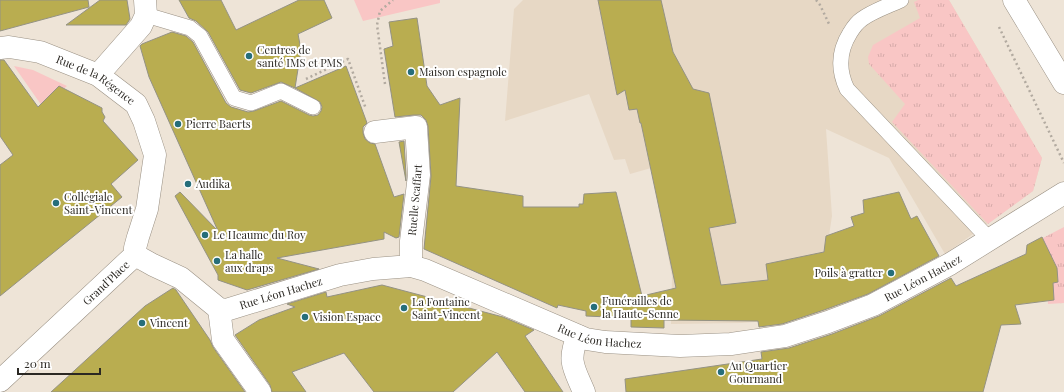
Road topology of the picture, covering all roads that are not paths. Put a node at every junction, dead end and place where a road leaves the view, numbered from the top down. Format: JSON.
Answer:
{"nodes":[{"id":1,"x":901,"y":0,"type":"edge"},
{"id":2,"x":1014,"y":0,"type":"edge"},
{"id":3,"x":146,"y":8,"type":"edge"},
{"id":4,"x":0,"y":48,"type":"edge"},
{"id":5,"x":98,"y":75,"type":"junction"},
{"id":6,"x":1064,"y":83,"type":"edge"},
{"id":7,"x":313,"y":107,"type":"dead end"},
{"id":8,"x":375,"y":132,"type":"road end"},
{"id":9,"x":155,"y":155,"type":"joint"},
{"id":10,"x":1064,"y":193,"type":"edge"},
{"id":11,"x":989,"y":239,"type":"junction"},
{"id":12,"x":135,"y":255,"type":"junction"},
{"id":13,"x":411,"y":266,"type":"junction"},
{"id":14,"x":219,"y":309,"type":"junction"},
{"id":15,"x":578,"y":336,"type":"junction"},
{"id":16,"x":0,"y":381,"type":"edge"},
{"id":17,"x":260,"y":392,"type":"edge"},
{"id":18,"x":584,"y":392,"type":"edge"}],
"edges":[{"from":1,"to":11,"type":"lane"},
{"from":2,"to":6,"type":"street"},
{"from":3,"to":5,"type":"street"},
{"from":3,"to":7,"type":"lane"},
{"from":4,"to":5,"type":"street","name":"Rue de la Régence"},
{"from":5,"to":9,"type":"street","name":"Rue de la Régence"},
{"from":8,"to":13,"type":"street","name":"Ruelle Scaffart"},
{"from":9,"to":12,"type":"street","name":"Grand'Place"},
{"from":10,"to":11,"type":"street","name":"Rue Léon Hachez"},
{"from":11,"to":15,"type":"street","name":"Rue Léon Hachez"},
{"from":12,"to":14,"type":"street"},
{"from":12,"to":16,"type":"street","name":"Grand'Place"},
{"from":13,"to":14,"type":"street","name":"Rue Léon Hachez"},
{"from":13,"to":15,"type":"street","name":"Rue Léon Hachez"},
{"from":14,"to":17,"type":"street"},
{"from":15,"to":18,"type":"street"}]}
